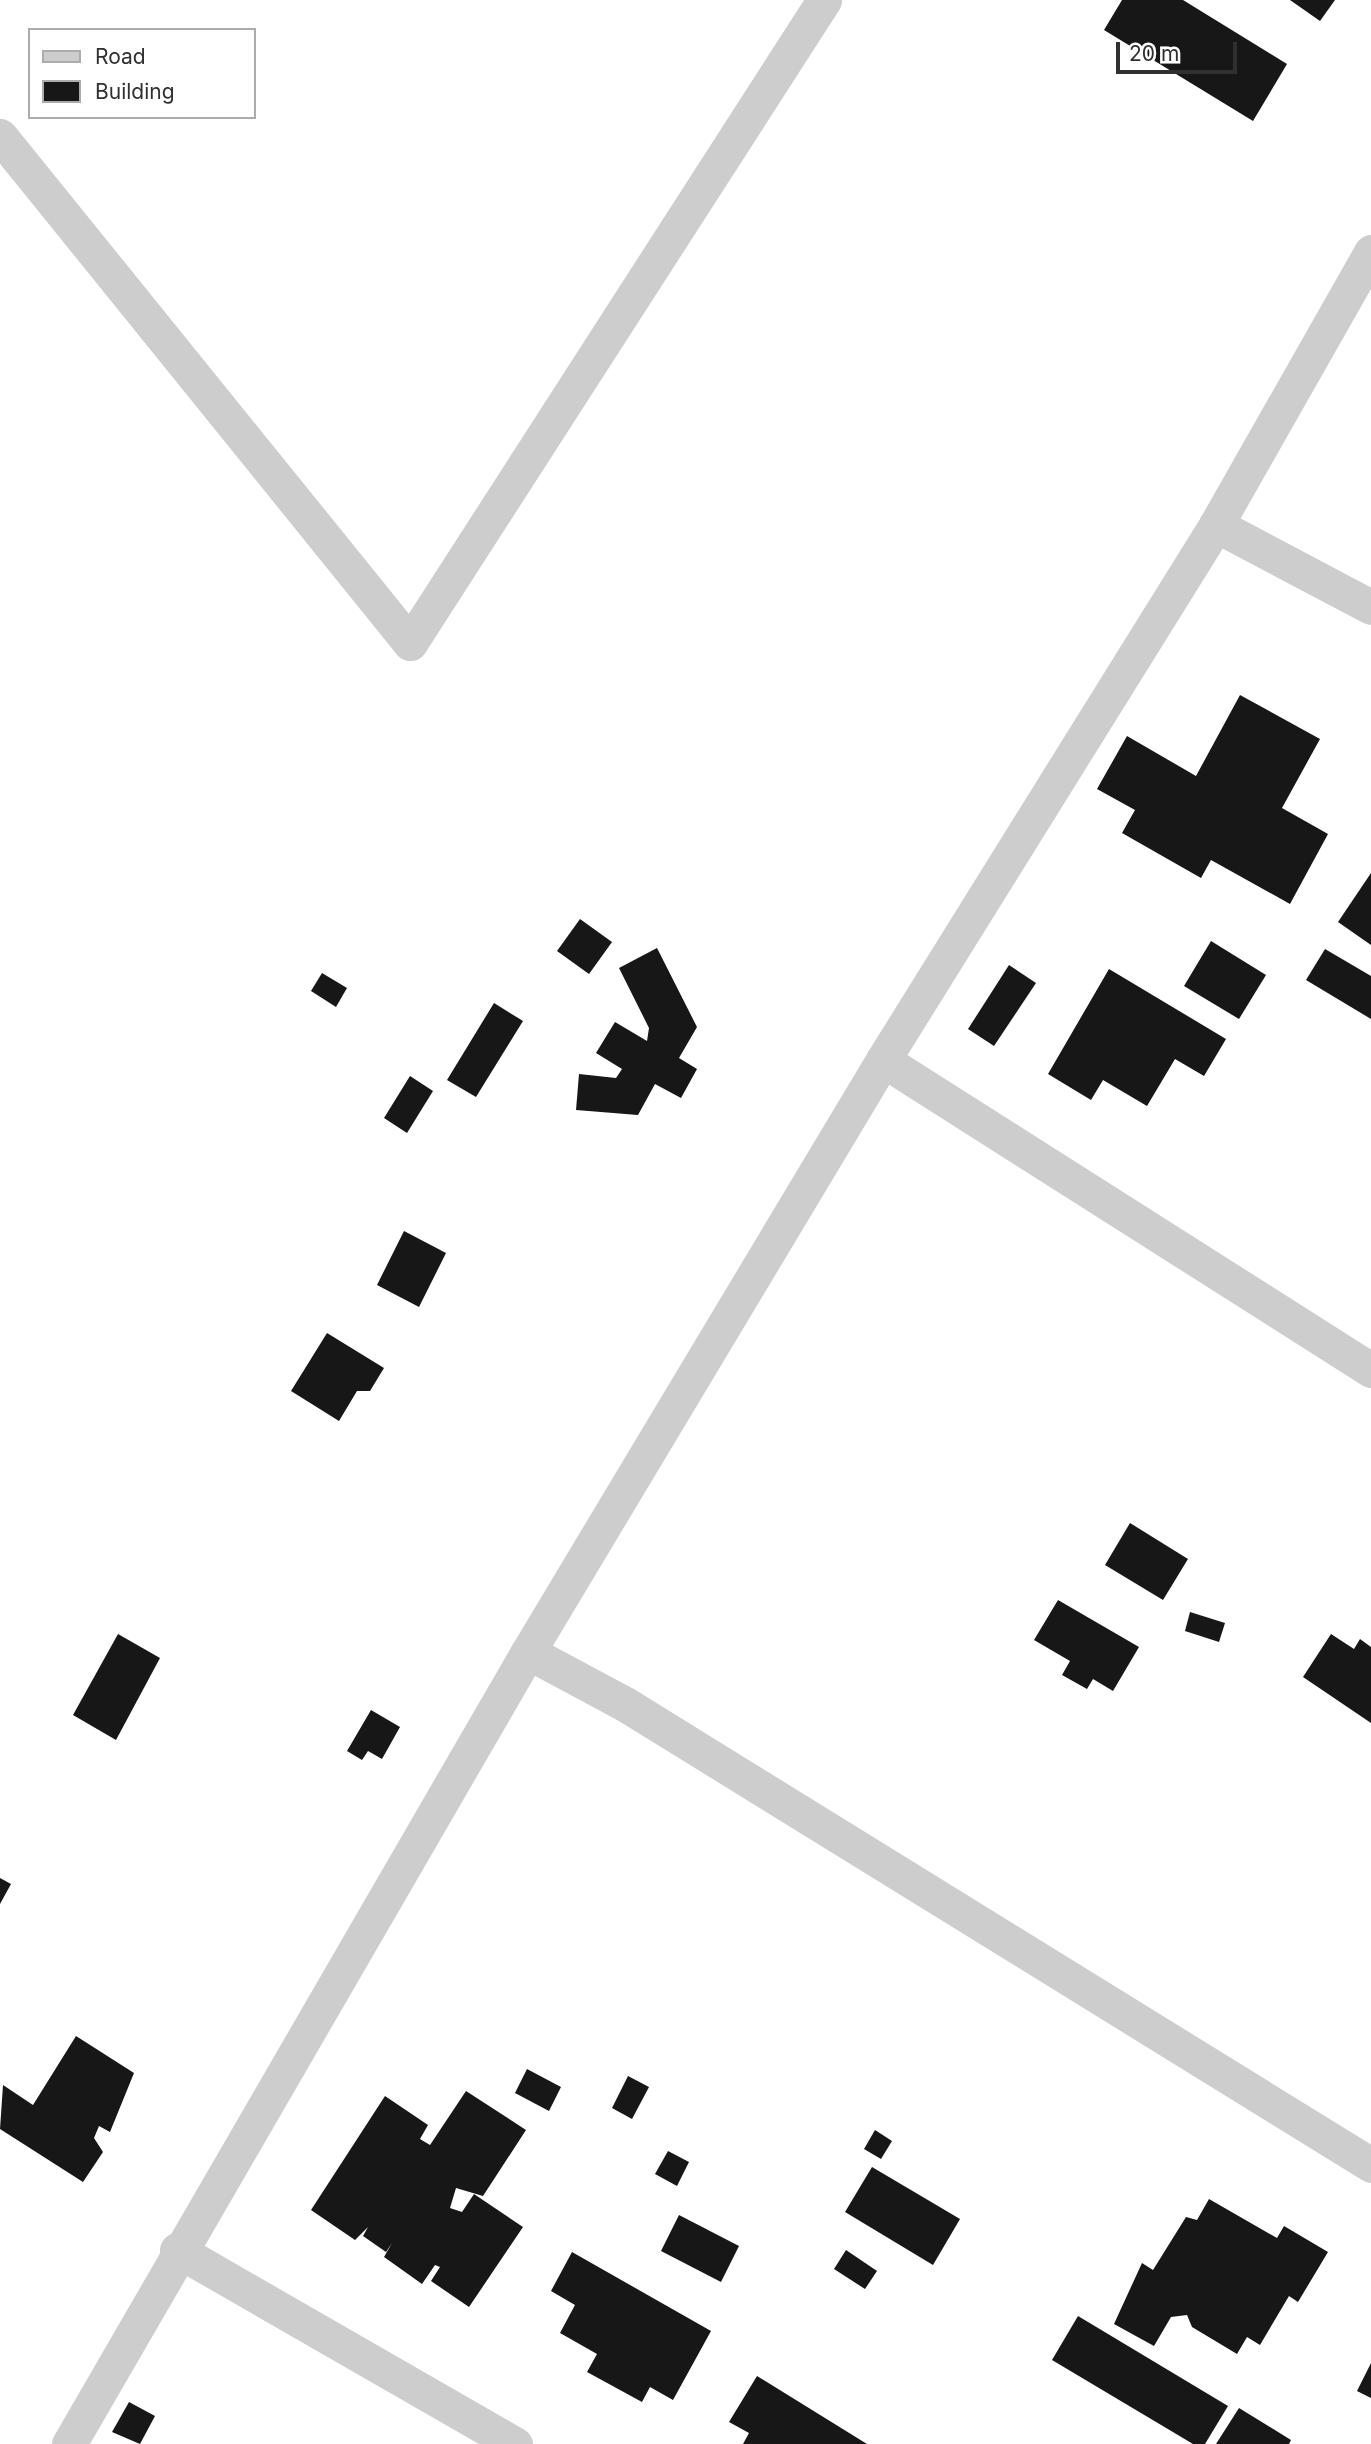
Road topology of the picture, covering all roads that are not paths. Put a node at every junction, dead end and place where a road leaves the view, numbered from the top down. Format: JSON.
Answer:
{"nodes":[{"id":1,"x":824,"y":0,"type":"edge"},
{"id":2,"x":0,"y":136,"type":"edge"},
{"id":3,"x":1371,"y":252,"type":"edge"},
{"id":4,"x":1216,"y":525,"type":"junction"},
{"id":5,"x":1371,"y":607,"type":"edge"},
{"id":6,"x":883,"y":1060,"type":"junction"},
{"id":7,"x":1371,"y":1370,"type":"edge"},
{"id":8,"x":528,"y":1652,"type":"junction"},
{"id":9,"x":1371,"y":2165,"type":"edge"},
{"id":10,"x":177,"y":2250,"type":"junction"},
{"id":11,"x":69,"y":2444,"type":"edge"},
{"id":12,"x":514,"y":2444,"type":"edge"}],
"edges":[{"from":1,"to":2,"type":"street"},
{"from":3,"to":4,"type":"street"},
{"from":4,"to":5,"type":"street"},
{"from":4,"to":6,"type":"street"},
{"from":6,"to":7,"type":"street"},
{"from":6,"to":8,"type":"street"},
{"from":8,"to":9,"type":"street"},
{"from":8,"to":10,"type":"street"},
{"from":10,"to":11,"type":"street"},
{"from":10,"to":12,"type":"street"}]}
